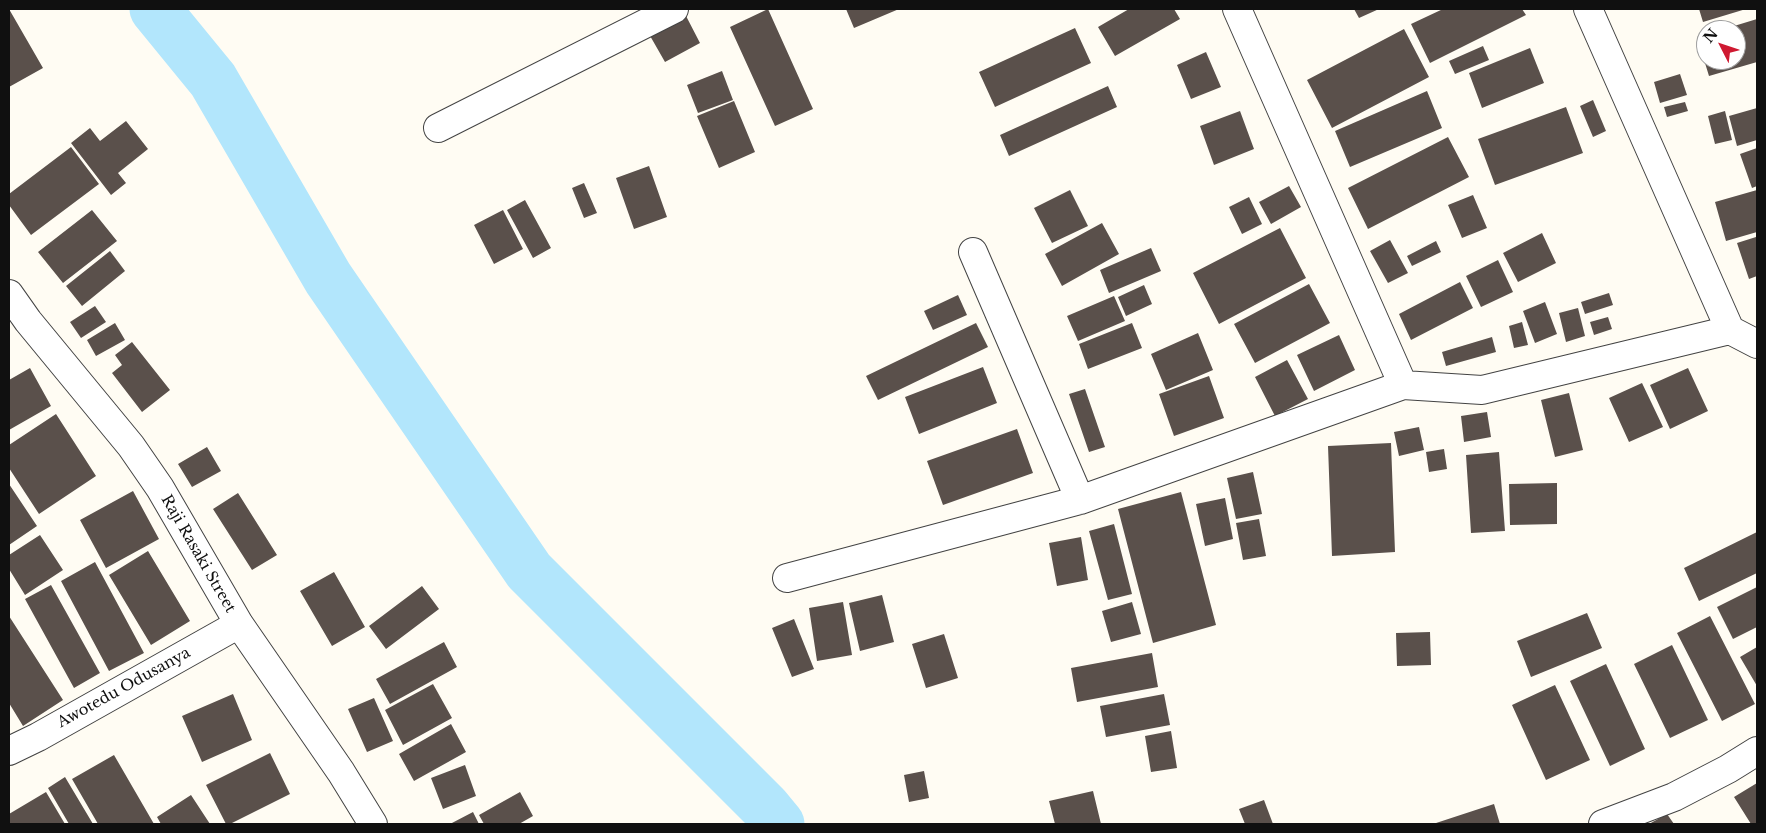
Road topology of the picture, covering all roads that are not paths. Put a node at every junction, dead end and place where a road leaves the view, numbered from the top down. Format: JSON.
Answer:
{"nodes":[{"id":1,"x":674,"y":9,"type":"edge"},
{"id":2,"x":1237,"y":9,"type":"edge"},
{"id":3,"x":1588,"y":9,"type":"edge"},
{"id":4,"x":438,"y":128,"type":"dead end"},
{"id":5,"x":973,"y":252,"type":"dead end"},
{"id":6,"x":9,"y":294,"type":"edge"},
{"id":7,"x":19,"y":326,"type":"edge"},
{"id":8,"x":1730,"y":330,"type":"junction"},
{"id":9,"x":1757,"y":344,"type":"edge"},
{"id":10,"x":1403,"y":385,"type":"junction"},
{"id":11,"x":1080,"y":500,"type":"junction"},
{"id":12,"x":787,"y":578,"type":"dead end"},
{"id":13,"x":239,"y":624,"type":"junction"},
{"id":14,"x":9,"y":751,"type":"edge"},
{"id":15,"x":1757,"y":751,"type":"edge"},
{"id":16,"x":373,"y":824,"type":"edge"},
{"id":17,"x":1603,"y":824,"type":"edge"}],
"edges":[{"from":1,"to":4,"type":"street"},
{"from":2,"to":10,"type":"street"},
{"from":3,"to":8,"type":"street"},
{"from":5,"to":11,"type":"street"},
{"from":6,"to":7,"type":"street","name":"Raji Rasaki Street"},
{"from":7,"to":13,"type":"street","name":"Raji Rasaki Street"},
{"from":8,"to":9,"type":"street"},
{"from":8,"to":10,"type":"street"},
{"from":10,"to":11,"type":"street"},
{"from":11,"to":12,"type":"street"},
{"from":13,"to":14,"type":"street","name":"Awotedu Odusanya"},
{"from":13,"to":16,"type":"street","name":"Raji Rasaki Street"},
{"from":15,"to":17,"type":"street"}]}
